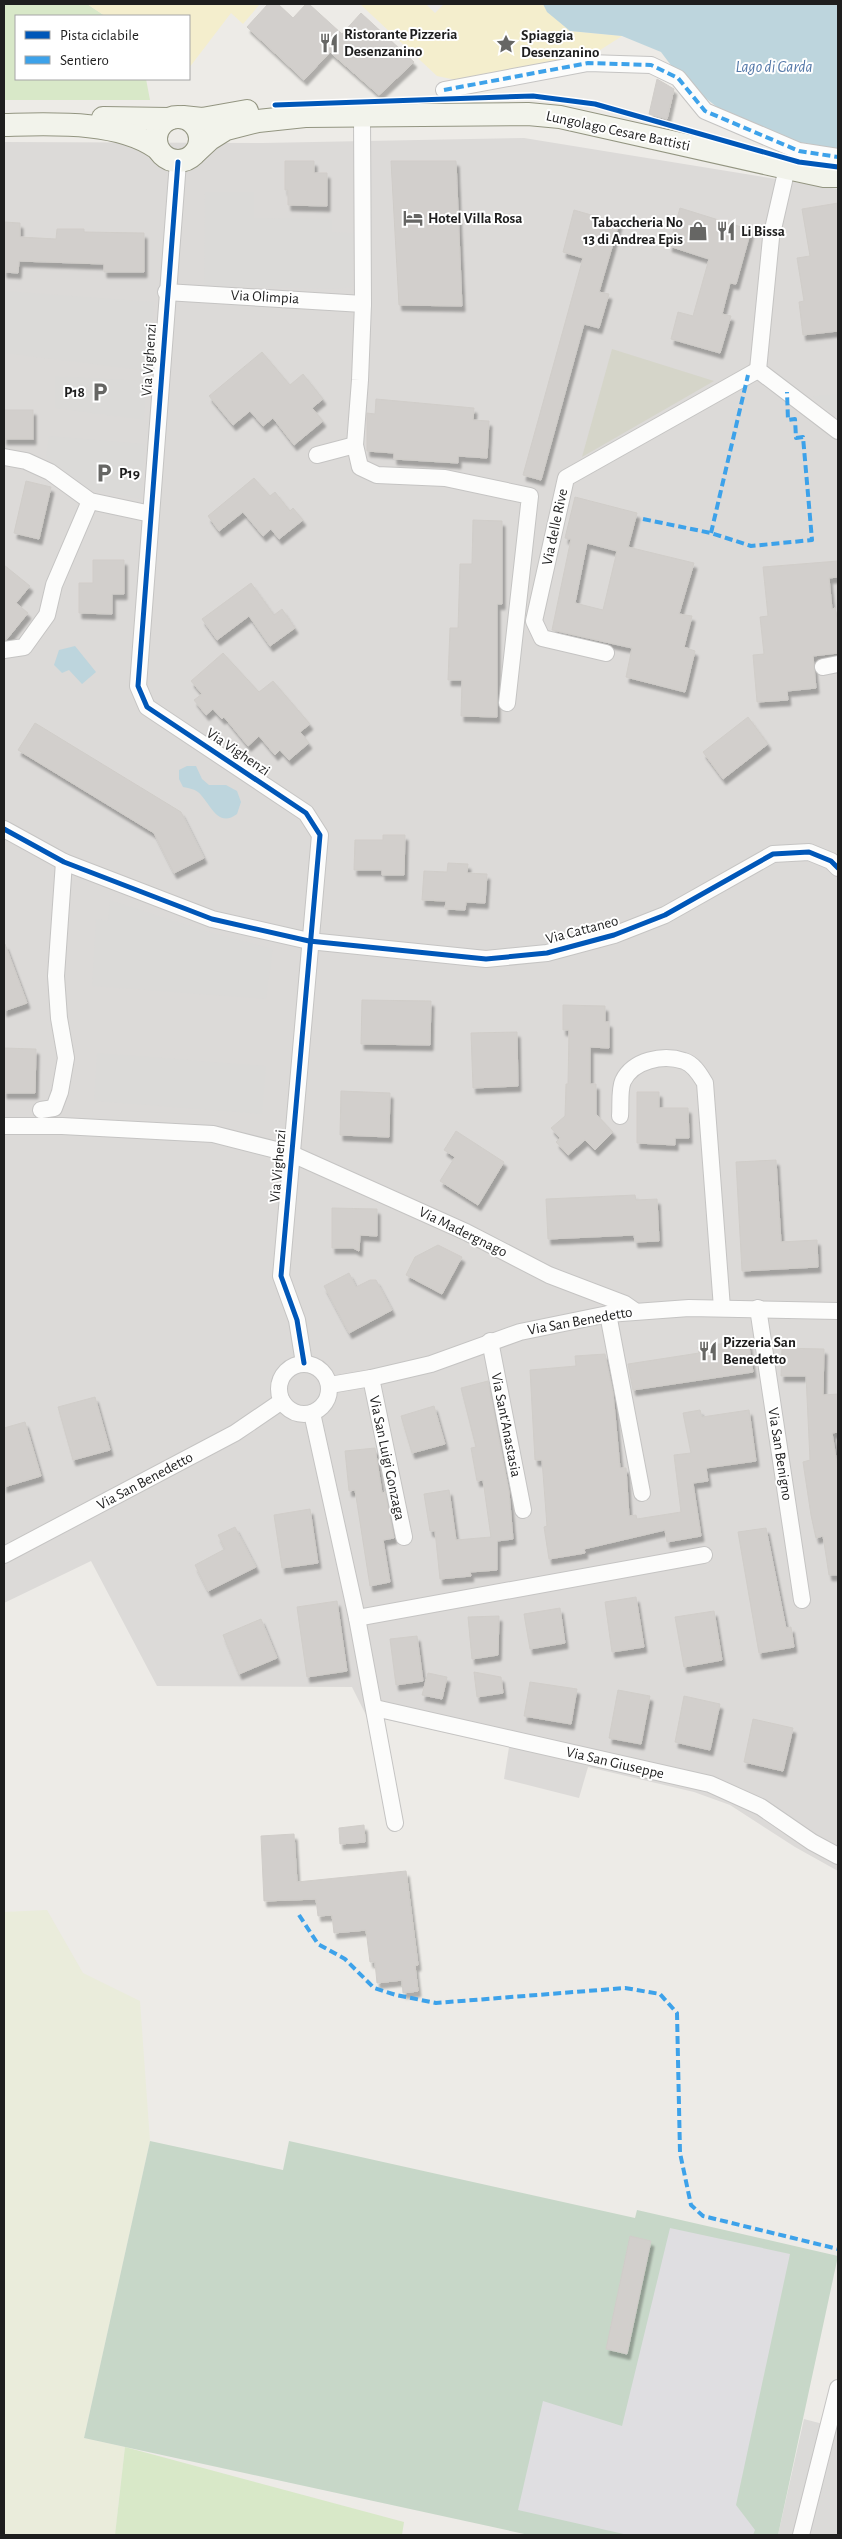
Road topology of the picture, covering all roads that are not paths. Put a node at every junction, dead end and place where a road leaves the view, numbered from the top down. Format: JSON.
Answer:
{"nodes":[{"id":1,"x":444,"y":90,"type":"dead end"},
{"id":2,"x":305,"y":116,"type":"junction"},
{"id":3,"x":362,"y":116,"type":"junction"},
{"id":4,"x":176,"y":118,"type":"junction"},
{"id":5,"x":48,"y":124,"type":"junction"},
{"id":6,"x":4,"y":125,"type":"edge"},
{"id":7,"x":157,"y":148,"type":"junction"},
{"id":8,"x":187,"y":157,"type":"junction"},
{"id":9,"x":838,"y":157,"type":"edge"},
{"id":10,"x":787,"y":168,"type":"junction"},
{"id":11,"x":838,"y":176,"type":"edge"},
{"id":12,"x":166,"y":292,"type":"junction"},
{"id":13,"x":363,"y":304,"type":"junction"},
{"id":14,"x":758,"y":370,"type":"junction"},
{"id":15,"x":838,"y":431,"type":"edge"},
{"id":16,"x":354,"y":444,"type":"junction"},
{"id":17,"x":316,"y":455,"type":"dead end"},
{"id":18,"x":4,"y":457,"type":"edge"},
{"id":19,"x":90,"y":501,"type":"junction"},
{"id":20,"x":151,"y":514,"type":"junction"},
{"id":21,"x":4,"y":650,"type":"edge"},
{"id":22,"x":606,"y":653,"type":"dead end"},
{"id":23,"x":507,"y":703,"type":"dead end"},
{"id":24,"x":4,"y":829,"type":"edge"},
{"id":25,"x":64,"y":862,"type":"junction"},
{"id":26,"x":838,"y":868,"type":"edge"},
{"id":27,"x":309,"y":941,"type":"junction"},
{"id":28,"x":41,"y":1110,"type":"dead end"},
{"id":29,"x":620,"y":1116,"type":"dead end"},
{"id":30,"x":4,"y":1126,"type":"edge"},
{"id":31,"x":292,"y":1154,"type":"junction"},
{"id":32,"x":722,"y":1308,"type":"junction"},
{"id":33,"x":758,"y":1308,"type":"junction"},
{"id":34,"x":635,"y":1310,"type":"junction"},
{"id":35,"x":838,"y":1311,"type":"edge"},
{"id":36,"x":608,"y":1314,"type":"junction"},
{"id":37,"x":490,"y":1341,"type":"junction"},
{"id":38,"x":304,"y":1363,"type":"junction"},
{"id":39,"x":370,"y":1378,"type":"junction"},
{"id":40,"x":330,"y":1384,"type":"junction"},
{"id":41,"x":282,"y":1401,"type":"junction"},
{"id":42,"x":312,"y":1413,"type":"junction"},
{"id":43,"x":642,"y":1493,"type":"dead end"},
{"id":44,"x":523,"y":1510,"type":"dead end"},
{"id":45,"x":404,"y":1536,"type":"dead end"},
{"id":46,"x":4,"y":1555,"type":"edge"},
{"id":47,"x":704,"y":1555,"type":"dead end"},
{"id":48,"x":802,"y":1600,"type":"dead end"},
{"id":49,"x":357,"y":1618,"type":"junction"},
{"id":50,"x":375,"y":1708,"type":"junction"},
{"id":51,"x":395,"y":1822,"type":"dead end"},
{"id":52,"x":838,"y":1856,"type":"edge"},
{"id":53,"x":838,"y":2388,"type":"edge"},
{"id":54,"x":801,"y":2535,"type":"edge"}],
"edges":[{"from":1,"to":9,"type":"street"},
{"from":2,"to":3,"type":"street","name":"Lungolago Cesare Battisti"},
{"from":2,"to":4,"type":"street","name":"Lungolago Cesare Battisti"},
{"from":2,"to":8,"type":"street","name":"Lungolago Cesare Battisti"},
{"from":3,"to":10,"type":"street","name":"Lungolago Cesare Battisti"},
{"from":3,"to":13,"type":"street"},
{"from":4,"to":5,"type":"street","name":"Lungolago Cesare Battisti"},
{"from":4,"to":7,"type":"street"},
{"from":4,"to":8,"type":"street"},
{"from":5,"to":6,"type":"street"},
{"from":5,"to":7,"type":"street"},
{"from":7,"to":8,"type":"street"},
{"from":8,"to":12,"type":"street","name":"Via Vighenzi"},
{"from":10,"to":11,"type":"street","name":"Lungolago Cesare Battisti"},
{"from":10,"to":14,"type":"street"},
{"from":12,"to":13,"type":"street","name":"Via Olimpia"},
{"from":12,"to":20,"type":"street","name":"Via Vighenzi"},
{"from":13,"to":16,"type":"street"},
{"from":14,"to":15,"type":"street"},
{"from":14,"to":22,"type":"street","name":"Via delle Rive"},
{"from":16,"to":17,"type":"street"},
{"from":16,"to":23,"type":"street"},
{"from":18,"to":19,"type":"street"},
{"from":19,"to":20,"type":"street"},
{"from":19,"to":21,"type":"street"},
{"from":20,"to":27,"type":"street","name":"Via Vighenzi"},
{"from":24,"to":25,"type":"street","name":"Via Cattaneo"},
{"from":25,"to":27,"type":"street","name":"Via Cattaneo"},
{"from":25,"to":28,"type":"street"},
{"from":26,"to":27,"type":"street","name":"Via Cattaneo"},
{"from":27,"to":31,"type":"street","name":"Via Vighenzi"},
{"from":29,"to":32,"type":"street"},
{"from":30,"to":31,"type":"street","name":"Via Madergnago"},
{"from":31,"to":34,"type":"street","name":"Via Madergnago"},
{"from":31,"to":38,"type":"street","name":"Via Vighenzi"},
{"from":32,"to":33,"type":"street","name":"Via San Benedetto"},
{"from":32,"to":34,"type":"street","name":"Via San Benedetto"},
{"from":33,"to":35,"type":"street","name":"Via San Benedetto"},
{"from":33,"to":48,"type":"street","name":"Via San Benigno"},
{"from":34,"to":36,"type":"street","name":"Via San Benedetto"},
{"from":36,"to":37,"type":"street","name":"Via San Benedetto"},
{"from":36,"to":43,"type":"street"},
{"from":37,"to":39,"type":"street","name":"Via San Benedetto"},
{"from":37,"to":44,"type":"street","name":"Via Sant'Anastasia"},
{"from":38,"to":40,"type":"street"},
{"from":38,"to":41,"type":"street"},
{"from":39,"to":40,"type":"street","name":"Via San Benedetto"},
{"from":39,"to":45,"type":"street","name":"Via San Luigi Gonzaga"},
{"from":40,"to":42,"type":"street"},
{"from":41,"to":42,"type":"street"},
{"from":41,"to":46,"type":"street","name":"Via San Benedetto"},
{"from":42,"to":49,"type":"street"},
{"from":47,"to":49,"type":"street"},
{"from":49,"to":50,"type":"street"},
{"from":50,"to":51,"type":"street"},
{"from":50,"to":52,"type":"street","name":"Via San Giuseppe"},
{"from":53,"to":54,"type":"street"}]}
